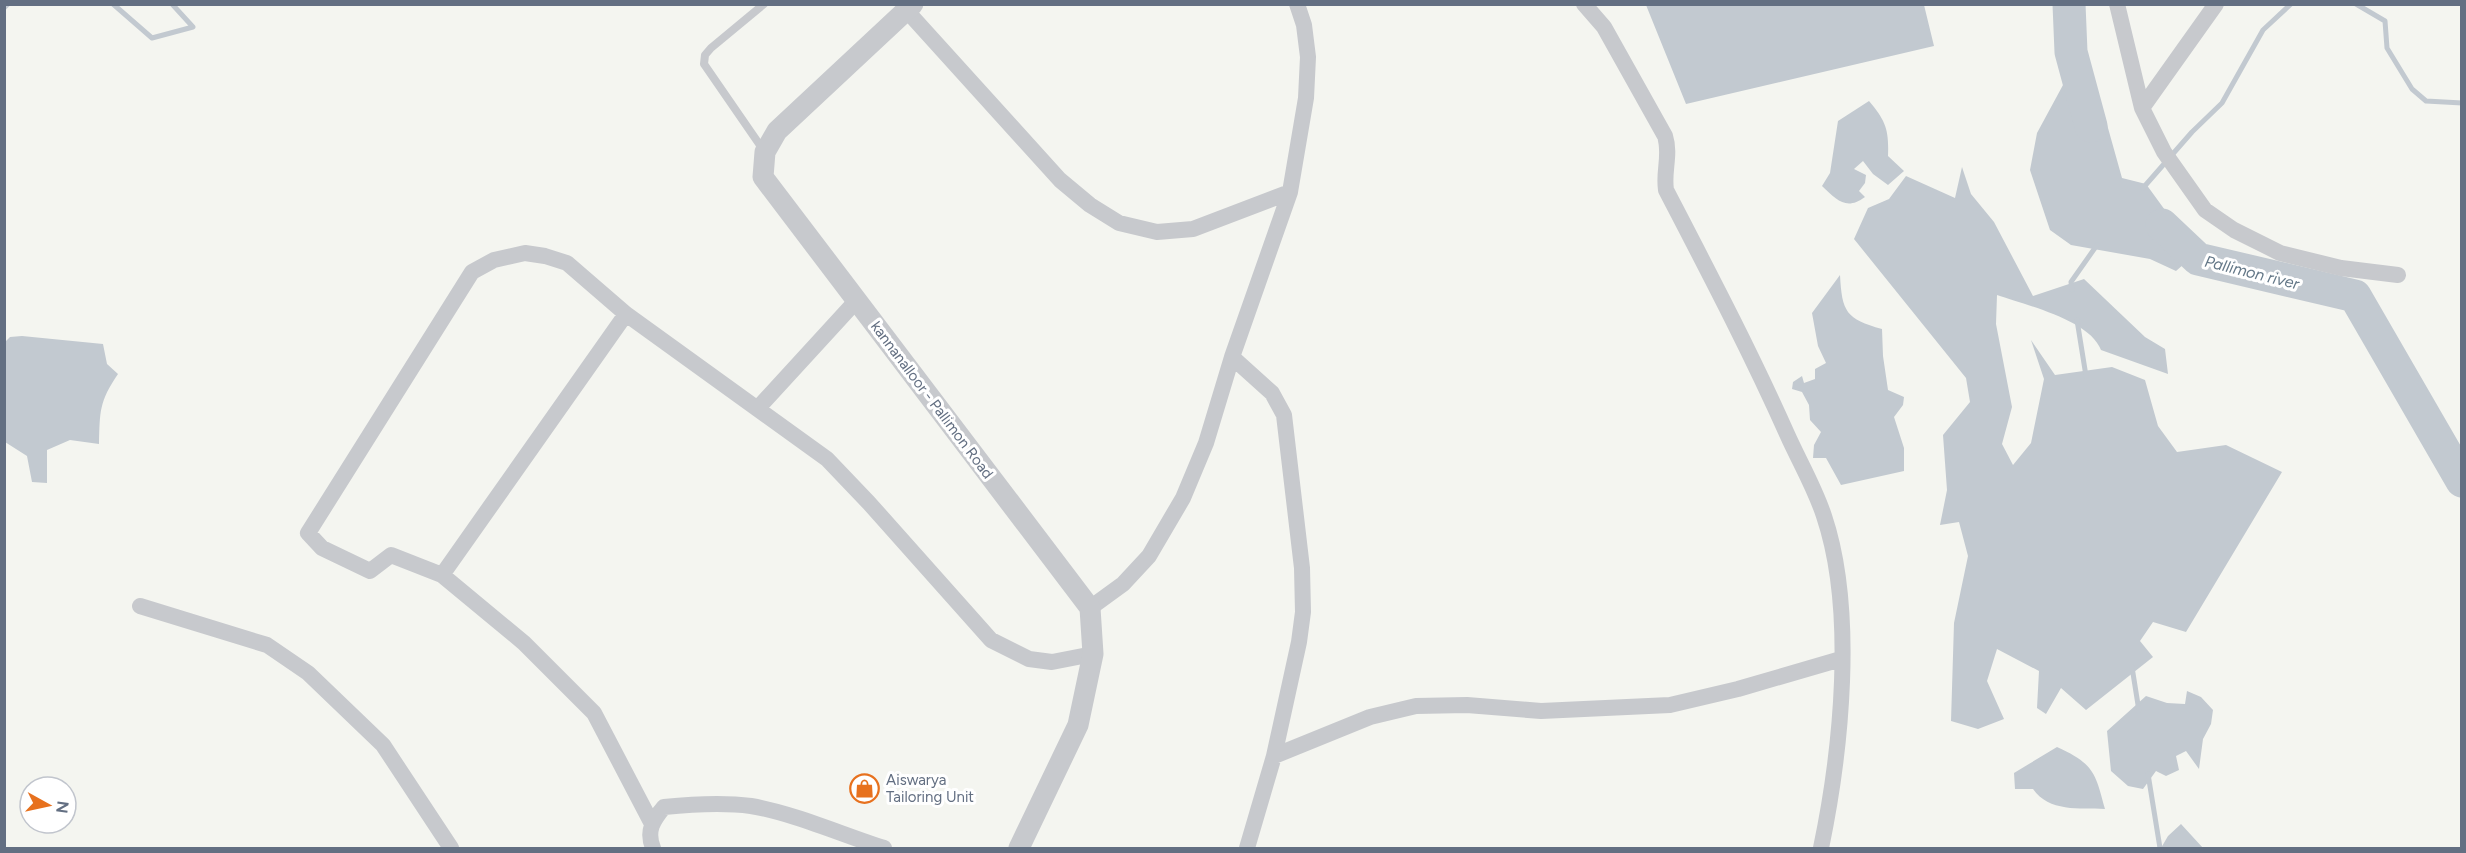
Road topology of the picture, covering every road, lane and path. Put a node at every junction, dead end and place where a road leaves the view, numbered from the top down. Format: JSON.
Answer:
{"nodes":[{"id":1,"x":764,"y":4,"type":"edge"},
{"id":2,"x":1297,"y":4,"type":"edge"},
{"id":3,"x":1584,"y":4,"type":"edge"},
{"id":4,"x":2117,"y":4,"type":"edge"},
{"id":5,"x":2216,"y":4,"type":"edge"},
{"id":6,"x":910,"y":8,"type":"edge"},
{"id":7,"x":2142,"y":108,"type":"junction"},
{"id":8,"x":765,"y":152,"type":"junction"},
{"id":9,"x":1290,"y":192,"type":"junction"},
{"id":10,"x":2398,"y":275,"type":"dead end"},
{"id":11,"x":856,"y":300,"type":"junction"},
{"id":12,"x":626,"y":314,"type":"junction"},
{"id":13,"x":1232,"y":357,"type":"junction"},
{"id":14,"x":758,"y":408,"type":"junction"},
{"id":15,"x":442,"y":575,"type":"junction"},
{"id":16,"x":140,"y":606,"type":"dead end"},
{"id":17,"x":1090,"y":608,"type":"junction"},
{"id":18,"x":1093,"y":654,"type":"junction"},
{"id":19,"x":1841,"y":658,"type":"junction"},
{"id":20,"x":1274,"y":756,"type":"junction"},
{"id":21,"x":651,"y":822,"type":"junction"},
{"id":22,"x":451,"y":849,"type":"edge"},
{"id":23,"x":653,"y":849,"type":"edge"},
{"id":24,"x":884,"y":849,"type":"edge"},
{"id":25,"x":1019,"y":849,"type":"edge"},
{"id":26,"x":1247,"y":849,"type":"edge"},
{"id":27,"x":1821,"y":849,"type":"edge"}],
"edges":[{"from":1,"to":8,"type":"lane"},
{"from":2,"to":9,"type":"street"},
{"from":3,"to":19,"type":"street"},
{"from":4,"to":7,"type":"street"},
{"from":5,"to":7,"type":"street"},
{"from":6,"to":8,"type":"street"},
{"from":6,"to":9,"type":"street"},
{"from":7,"to":10,"type":"street"},
{"from":8,"to":11,"type":"street","name":"kannanalloor - Pallimon Road"},
{"from":9,"to":13,"type":"street"},
{"from":11,"to":14,"type":"street"},
{"from":11,"to":17,"type":"street","name":"kannanalloor - Pallimon Road"},
{"from":12,"to":14,"type":"street"},
{"from":12,"to":15,"type":"street"},
{"from":12,"to":15,"type":"street"},
{"from":13,"to":17,"type":"street"},
{"from":13,"to":20,"type":"street"},
{"from":14,"to":18,"type":"street"},
{"from":15,"to":21,"type":"street"},
{"from":16,"to":22,"type":"street"},
{"from":17,"to":18,"type":"street"},
{"from":18,"to":25,"type":"street"},
{"from":19,"to":20,"type":"street"},
{"from":19,"to":27,"type":"street"},
{"from":20,"to":26,"type":"street"},
{"from":21,"to":23,"type":"street"},
{"from":21,"to":24,"type":"street"}]}
